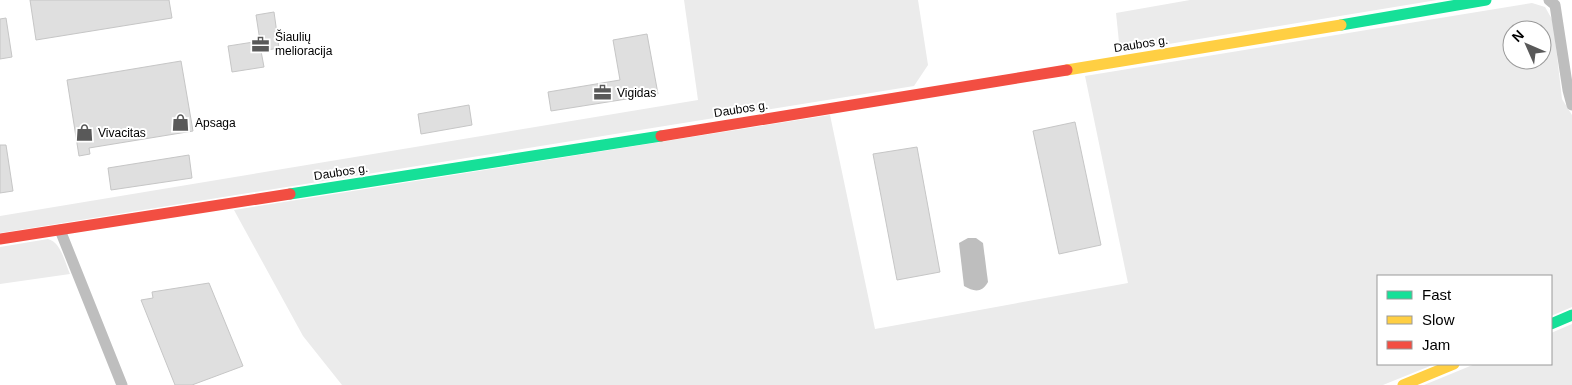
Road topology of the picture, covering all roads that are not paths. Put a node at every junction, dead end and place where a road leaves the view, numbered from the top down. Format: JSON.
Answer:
{"nodes":[{"id":1,"x":1486,"y":0,"type":"edge"},
{"id":2,"x":1549,"y":0,"type":"edge"},
{"id":3,"x":1572,"y":105,"type":"edge"},
{"id":4,"x":60,"y":230,"type":"junction"},
{"id":5,"x":0,"y":240,"type":"edge"},
{"id":6,"x":1572,"y":315,"type":"edge"},
{"id":7,"x":1552,"y":324,"type":"edge"},
{"id":8,"x":1452,"y":365,"type":"edge"},
{"id":9,"x":122,"y":385,"type":"edge"},
{"id":10,"x":1403,"y":385,"type":"edge"}],
"edges":[{"from":1,"to":4,"type":"street","name":"Daubos g."},
{"from":2,"to":3,"type":"street"},
{"from":4,"to":5,"type":"street","name":"Daubos g."},
{"from":4,"to":9,"type":"street"},
{"from":6,"to":7,"type":"street"},
{"from":8,"to":10,"type":"street"}]}
